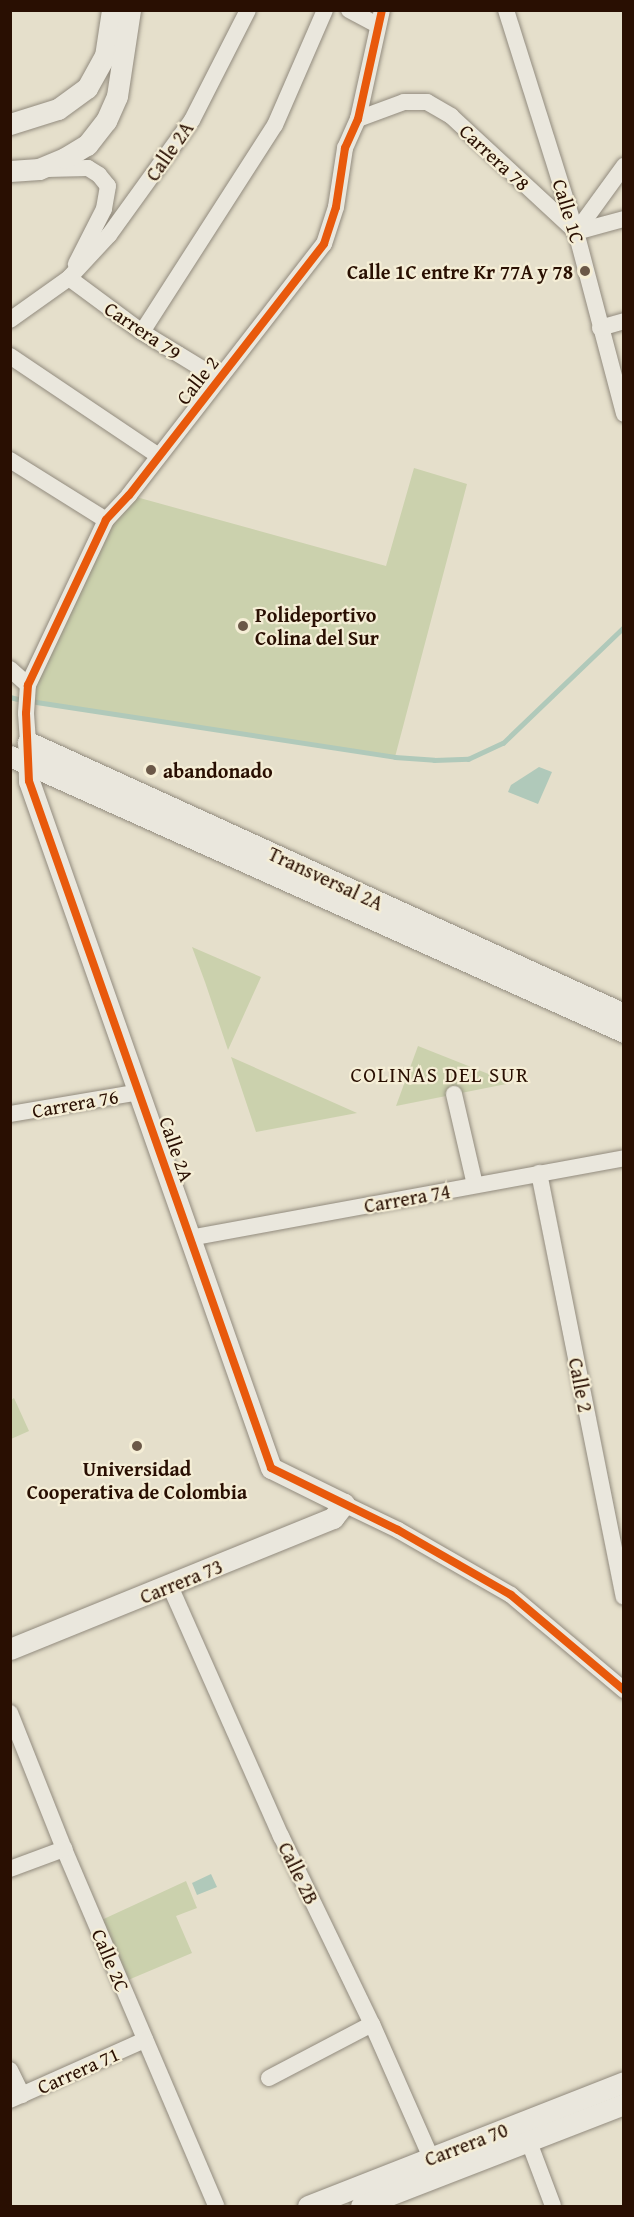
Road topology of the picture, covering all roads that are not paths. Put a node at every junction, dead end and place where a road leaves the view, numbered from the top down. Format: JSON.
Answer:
{"nodes":[{"id":1,"x":112,"y":10,"type":"edge"},
{"id":2,"x":130,"y":10,"type":"edge"},
{"id":3,"x":248,"y":10,"type":"edge"},
{"id":4,"x":325,"y":10,"type":"edge"},
{"id":5,"x":349,"y":10,"type":"edge"},
{"id":6,"x":506,"y":10,"type":"edge"},
{"id":7,"x":380,"y":18,"type":"edge"},
{"id":8,"x":358,"y":119,"type":"junction"},
{"id":9,"x":10,"y":124,"type":"edge"},
{"id":10,"x":624,"y":166,"type":"edge"},
{"id":11,"x":39,"y":169,"type":"junction"},
{"id":12,"x":10,"y":171,"type":"edge"},
{"id":13,"x":624,"y":219,"type":"edge"},
{"id":14,"x":576,"y":232,"type":"junction"},
{"id":15,"x":69,"y":278,"type":"junction"},
{"id":16,"x":10,"y":320,"type":"edge"},
{"id":17,"x":624,"y":321,"type":"edge"},
{"id":18,"x":600,"y":328,"type":"junction"},
{"id":19,"x":142,"y":332,"type":"junction"},
{"id":20,"x":10,"y":356,"type":"edge"},
{"id":21,"x":219,"y":379,"type":"junction"},
{"id":22,"x":623,"y":413,"type":"edge"},
{"id":23,"x":159,"y":456,"type":"junction"},
{"id":24,"x":10,"y":460,"type":"edge"},
{"id":25,"x":106,"y":520,"type":"junction"},
{"id":26,"x":10,"y":669,"type":"edge"},
{"id":27,"x":28,"y":685,"type":"junction"},
{"id":28,"x":23,"y":754,"type":"edge"},
{"id":29,"x":624,"y":1014,"type":"edge"},
{"id":30,"x":624,"y":1032,"type":"edge"},
{"id":31,"x":140,"y":1092,"type":"junction"},
{"id":32,"x":454,"y":1094,"type":"dead end"},
{"id":33,"x":10,"y":1114,"type":"edge"},
{"id":34,"x":624,"y":1158,"type":"edge"},
{"id":35,"x":539,"y":1173,"type":"junction"},
{"id":36,"x":475,"y":1185,"type":"junction"},
{"id":37,"x":190,"y":1238,"type":"junction"},
{"id":38,"x":344,"y":1504,"type":"junction"},
{"id":39,"x":170,"y":1586,"type":"junction"},
{"id":40,"x":624,"y":1597,"type":"edge"},
{"id":41,"x":10,"y":1649,"type":"edge"},
{"id":42,"x":624,"y":1690,"type":"edge"},
{"id":43,"x":10,"y":1713,"type":"edge"},
{"id":44,"x":64,"y":1849,"type":"junction"},
{"id":45,"x":10,"y":1869,"type":"edge"},
{"id":46,"x":372,"y":2025,"type":"junction"},
{"id":47,"x":145,"y":2040,"type":"junction"},
{"id":48,"x":10,"y":2070,"type":"edge"},
{"id":49,"x":269,"y":2078,"type":"dead end"},
{"id":50,"x":624,"y":2082,"type":"edge"},
{"id":51,"x":16,"y":2098,"type":"edge"},
{"id":52,"x":624,"y":2104,"type":"edge"},
{"id":53,"x":529,"y":2142,"type":"junction"},
{"id":54,"x":431,"y":2158,"type":"junction"},
{"id":55,"x":216,"y":2206,"type":"edge"},
{"id":56,"x":308,"y":2206,"type":"edge"},
{"id":57,"x":361,"y":2206,"type":"edge"},
{"id":58,"x":553,"y":2206,"type":"edge"}],
"edges":[{"from":1,"to":9,"type":"street"},
{"from":2,"to":11,"type":"street"},
{"from":3,"to":15,"type":"street","name":"Calle 2A"},
{"from":4,"to":19,"type":"street"},
{"from":5,"to":7,"type":"street"},
{"from":6,"to":14,"type":"street","name":"Calle 1C"},
{"from":7,"to":8,"type":"street","name":"Calle 2"},
{"from":8,"to":14,"type":"street","name":"Carrera 78"},
{"from":8,"to":21,"type":"street","name":"Calle 2"},
{"from":10,"to":14,"type":"street"},
{"from":11,"to":12,"type":"street"},
{"from":11,"to":15,"type":"street","name":"Calle 2A"},
{"from":13,"to":14,"type":"street"},
{"from":14,"to":18,"type":"street","name":"Calle 1C"},
{"from":15,"to":16,"type":"street","name":"Calle 2A"},
{"from":15,"to":19,"type":"street","name":"Carrera 79"},
{"from":17,"to":18,"type":"street"},
{"from":18,"to":22,"type":"street","name":"Calle 1C"},
{"from":19,"to":21,"type":"street","name":"Carrera 79"},
{"from":20,"to":23,"type":"street"},
{"from":21,"to":23,"type":"street","name":"Calle 2"},
{"from":23,"to":25,"type":"street","name":"Calle 2"},
{"from":24,"to":25,"type":"street"},
{"from":25,"to":27,"type":"street","name":"Calle 2"},
{"from":26,"to":27,"type":"street"},
{"from":27,"to":28,"type":"street","name":"Calle 2"},
{"from":28,"to":29,"type":"street","name":"Transversal 2A"},
{"from":28,"to":30,"type":"street","name":"Transversal 2A"},
{"from":28,"to":31,"type":"street","name":"Calle 2A"},
{"from":31,"to":33,"type":"street","name":"Carrera 76"},
{"from":31,"to":37,"type":"street","name":"Calle 2A"},
{"from":32,"to":36,"type":"street"},
{"from":34,"to":35,"type":"street","name":"Carrera 74"},
{"from":35,"to":36,"type":"street","name":"Carrera 74"},
{"from":35,"to":40,"type":"street","name":"Calle 2"},
{"from":36,"to":37,"type":"street","name":"Carrera 74"},
{"from":37,"to":38,"type":"street","name":"Calle 2A"},
{"from":38,"to":39,"type":"street","name":"Carrera 73"},
{"from":38,"to":42,"type":"street"},
{"from":39,"to":41,"type":"street","name":"Carrera 73"},
{"from":39,"to":46,"type":"street","name":"Calle 2B"},
{"from":43,"to":44,"type":"street","name":"Calle 2C"},
{"from":44,"to":45,"type":"street"},
{"from":44,"to":47,"type":"street","name":"Calle 2C"},
{"from":46,"to":49,"type":"street"},
{"from":46,"to":54,"type":"street","name":"Calle 2B"},
{"from":47,"to":51,"type":"street","name":"Carrera 71"},
{"from":47,"to":55,"type":"street","name":"Calle 2C"},
{"from":48,"to":51,"type":"street"},
{"from":50,"to":54,"type":"street","name":"Carrera 70"},
{"from":52,"to":53,"type":"street","name":"Carrera 70"},
{"from":53,"to":57,"type":"street","name":"Carrera 70"},
{"from":53,"to":58,"type":"street"},
{"from":54,"to":56,"type":"street","name":"Carrera 70"}]}
